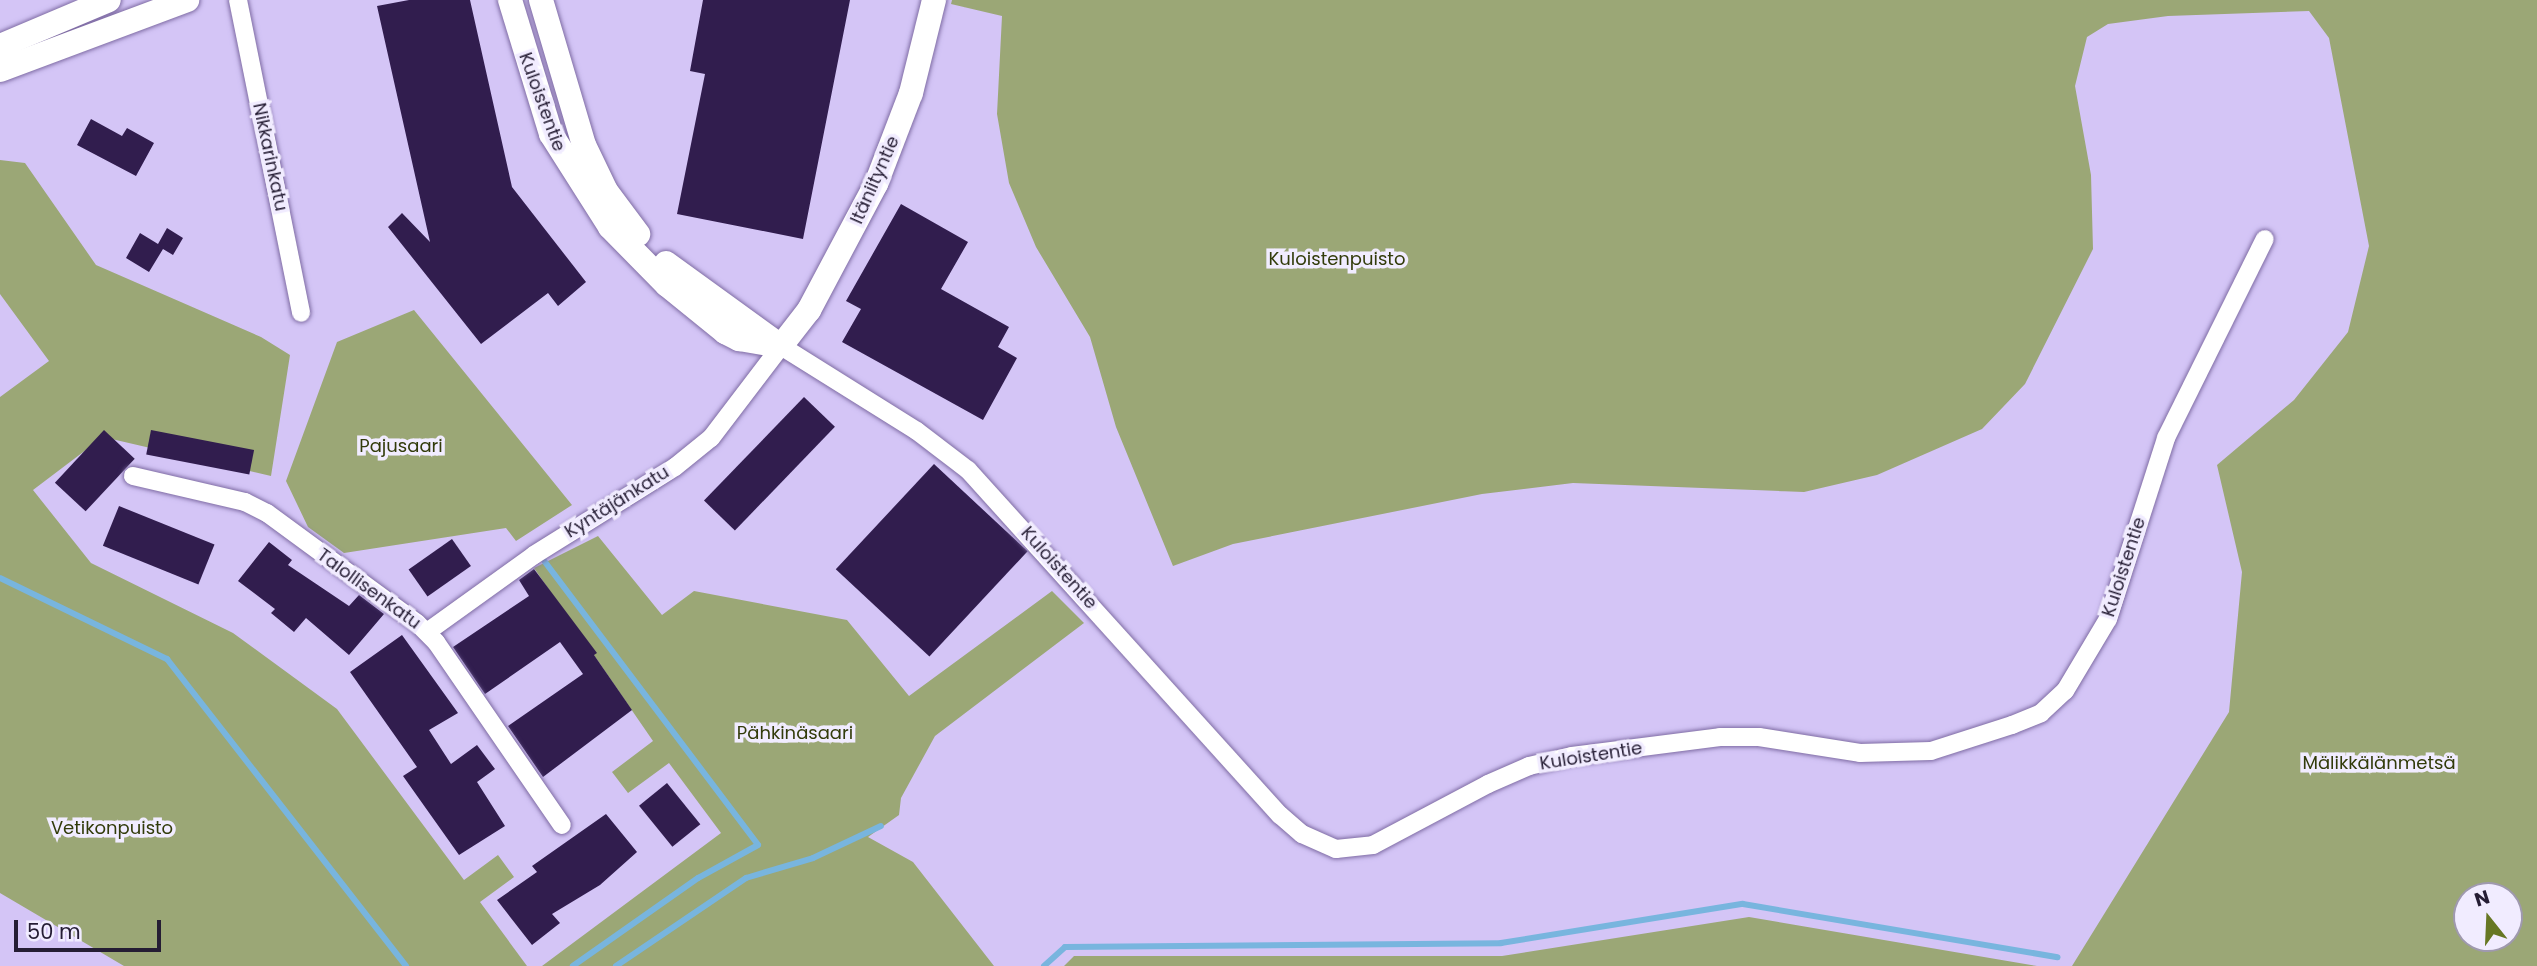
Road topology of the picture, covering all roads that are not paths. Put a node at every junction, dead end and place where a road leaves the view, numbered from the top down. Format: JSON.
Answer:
{"nodes":[{"id":1,"x":109,"y":0,"type":"edge"},
{"id":2,"x":187,"y":0,"type":"edge"},
{"id":3,"x":238,"y":0,"type":"edge"},
{"id":4,"x":510,"y":0,"type":"edge"},
{"id":5,"x":541,"y":0,"type":"edge"},
{"id":6,"x":934,"y":0,"type":"edge"},
{"id":7,"x":0,"y":46,"type":"edge"},
{"id":8,"x":0,"y":70,"type":"edge"},
{"id":9,"x":2265,"y":239,"type":"dead end"},
{"id":10,"x":301,"y":313,"type":"dead end"},
{"id":11,"x":781,"y":346,"type":"junction"},
{"id":12,"x":133,"y":476,"type":"dead end"},
{"id":13,"x":428,"y":632,"type":"junction"},
{"id":14,"x":562,"y":825,"type":"dead end"}],
"edges":[{"from":1,"to":7,"type":"street"},
{"from":2,"to":8,"type":"street"},
{"from":3,"to":10,"type":"street","name":"Nikkarinkatu"},
{"from":4,"to":11,"type":"street","name":"Kuloistentie"},
{"from":5,"to":11,"type":"street","name":"Kuloistentie"},
{"from":6,"to":11,"type":"street","name":"Itäniityntie"},
{"from":9,"to":11,"type":"street","name":"Kuloistentie"},
{"from":11,"to":13,"type":"street","name":"Kyntäjänkatu"},
{"from":12,"to":13,"type":"street","name":"Talollisenkatu"},
{"from":13,"to":14,"type":"street","name":"Talollisenkatu"}]}
